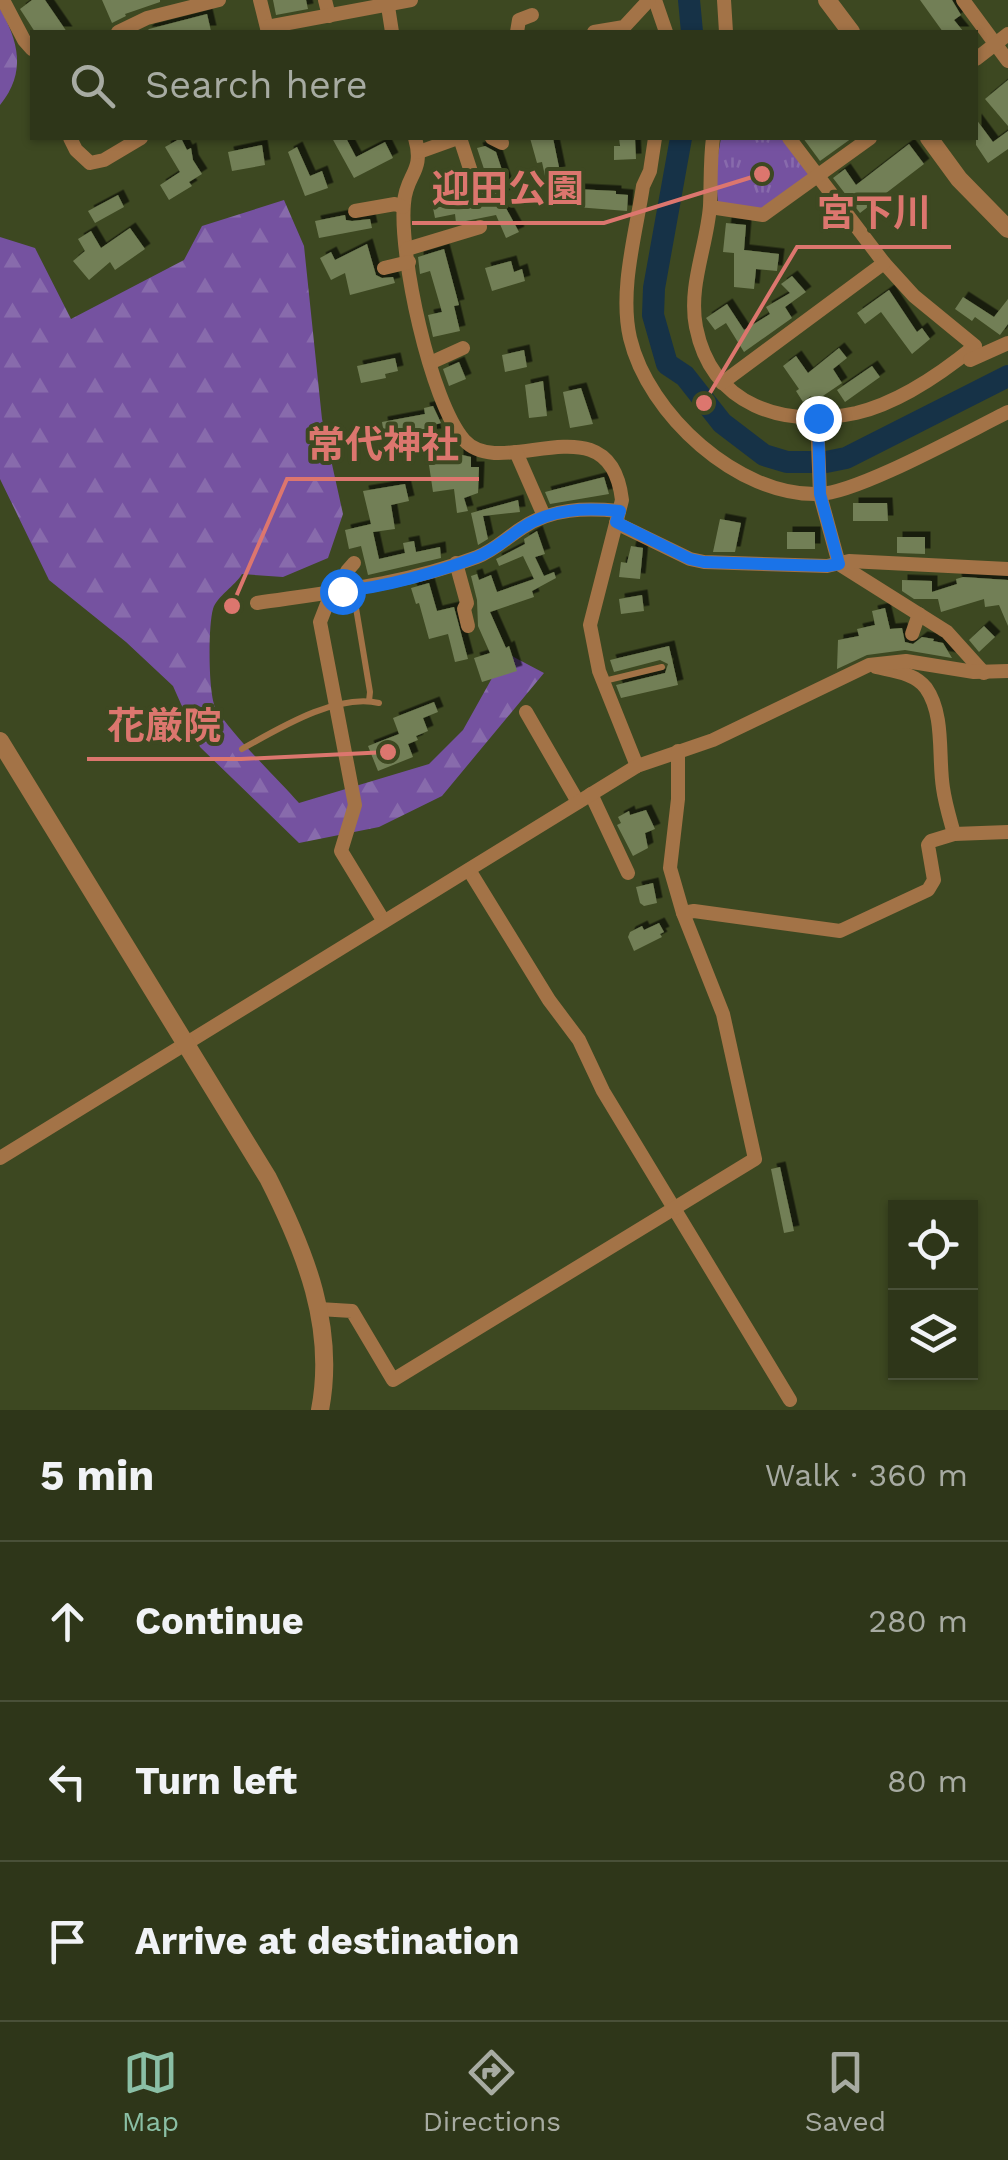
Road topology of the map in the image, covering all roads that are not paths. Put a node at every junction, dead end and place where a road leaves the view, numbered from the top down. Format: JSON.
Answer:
{"nodes":[{"id":1,"x":3,"y":0,"type":"edge"},
{"id":2,"x":219,"y":0,"type":"edge"},
{"id":3,"x":260,"y":0,"type":"edge"},
{"id":4,"x":411,"y":0,"type":"edge"},
{"id":5,"x":652,"y":0,"type":"edge"},
{"id":6,"x":724,"y":0,"type":"edge"},
{"id":7,"x":827,"y":0,"type":"edge"},
{"id":8,"x":963,"y":0,"type":"edge"},
{"id":9,"x":387,"y":2,"type":"edge"},
{"id":10,"x":327,"y":8,"type":"edge"},
{"id":11,"x":532,"y":15,"type":"dead end"},
{"id":12,"x":122,"y":30,"type":"edge"},
{"id":13,"x":267,"y":30,"type":"edge"},
{"id":14,"x":392,"y":30,"type":"edge"},
{"id":15,"x":517,"y":30,"type":"edge"},
{"id":16,"x":617,"y":30,"type":"edge"},
{"id":17,"x":665,"y":30,"type":"edge"},
{"id":18,"x":726,"y":30,"type":"edge"},
{"id":19,"x":850,"y":30,"type":"edge"},
{"id":20,"x":1008,"y":34,"type":"edge"},
{"id":21,"x":995,"y":44,"type":"junction"},
{"id":22,"x":30,"y":46,"type":"edge"},
{"id":23,"x":978,"y":57,"type":"edge"},
{"id":24,"x":1008,"y":62,"type":"edge"},
{"id":25,"x":71,"y":140,"type":"edge"},
{"id":26,"x":138,"y":140,"type":"edge"},
{"id":27,"x":447,"y":140,"type":"edge"},
{"id":28,"x":460,"y":140,"type":"edge"},
{"id":29,"x":655,"y":140,"type":"edge"},
{"id":30,"x":713,"y":140,"type":"edge"},
{"id":31,"x":792,"y":140,"type":"edge"},
{"id":32,"x":867,"y":140,"type":"edge"},
{"id":33,"x":930,"y":140,"type":"edge"},
{"id":34,"x":417,"y":145,"type":"edge"},
{"id":35,"x":819,"y":176,"type":"junction"},
{"id":36,"x":474,"y":181,"type":"dead end"},
{"id":37,"x":403,"y":206,"type":"junction"},
{"id":38,"x":710,"y":207,"type":"junction"},
{"id":39,"x":354,"y":212,"type":"dead end"},
{"id":40,"x":480,"y":227,"type":"dead end"},
{"id":41,"x":1008,"y":229,"type":"edge"},
{"id":42,"x":408,"y":255,"type":"junction"},
{"id":43,"x":884,"y":263,"type":"junction"},
{"id":44,"x":384,"y":268,"type":"dead end"},
{"id":45,"x":1008,"y":342,"type":"edge"},
{"id":46,"x":463,"y":348,"type":"dead end"},
{"id":47,"x":970,"y":360,"type":"dead end"},
{"id":48,"x":430,"y":363,"type":"junction"},
{"id":49,"x":722,"y":384,"type":"junction"},
{"id":50,"x":1008,"y":412,"type":"edge"},
{"id":51,"x":818,"y":421,"type":"junction"},
{"id":52,"x":516,"y":452,"type":"junction"},
{"id":53,"x":820,"y":492,"type":"junction"},
{"id":54,"x":544,"y":516,"type":"junction"},
{"id":55,"x":618,"y":517,"type":"junction"},
{"id":56,"x":354,"y":563,"type":"dead end"},
{"id":57,"x":456,"y":563,"type":"junction"},
{"id":58,"x":839,"y":564,"type":"junction"},
{"id":59,"x":1008,"y":569,"type":"edge"},
{"id":60,"x":352,"y":590,"type":"junction"},
{"id":61,"x":257,"y":603,"type":"dead end"},
{"id":62,"x":919,"y":614,"type":"junction"},
{"id":63,"x":468,"y":626,"type":"dead end"},
{"id":64,"x":912,"y":634,"type":"dead end"},
{"id":65,"x":869,"y":665,"type":"junction"},
{"id":66,"x":662,"y":667,"type":"dead end"},
{"id":67,"x":1008,"y":672,"type":"edge"},
{"id":68,"x":984,"y":673,"type":"junction"},
{"id":69,"x":603,"y":681,"type":"junction"},
{"id":70,"x":369,"y":701,"type":"junction"},
{"id":71,"x":380,"y":702,"type":"dead end"},
{"id":72,"x":336,"y":707,"type":"junction"},
{"id":73,"x":526,"y":712,"type":"dead end"},
{"id":74,"x":0,"y":741,"type":"edge"},
{"id":75,"x":242,"y":749,"type":"dead end"},
{"id":76,"x":678,"y":751,"type":"junction"},
{"id":77,"x":636,"y":766,"type":"junction"},
{"id":78,"x":584,"y":798,"type":"junction"},
{"id":79,"x":1008,"y":832,"type":"edge"},
{"id":80,"x":954,"y":834,"type":"junction"},
{"id":81,"x":468,"y":870,"type":"junction"},
{"id":82,"x":628,"y":873,"type":"dead end"},
{"id":83,"x":683,"y":913,"type":"junction"},
{"id":84,"x":383,"y":920,"type":"junction"},
{"id":85,"x":184,"y":1043,"type":"junction"},
{"id":86,"x":0,"y":1158,"type":"edge"},
{"id":87,"x":675,"y":1208,"type":"junction"},
{"id":88,"x":319,"y":1310,"type":"junction"},
{"id":89,"x":790,"y":1400,"type":"dead end"},
{"id":90,"x":320,"y":1410,"type":"edge"}],
"edges":[{"from":1,"to":22,"type":"street"},
{"from":2,"to":12,"type":"street"},
{"from":3,"to":13,"type":"street"},
{"from":4,"to":9,"type":"street"},
{"from":5,"to":16,"type":"street"},
{"from":5,"to":17,"type":"street"},
{"from":6,"to":18,"type":"street"},
{"from":7,"to":19,"type":"street"},
{"from":8,"to":21,"type":"street"},
{"from":9,"to":10,"type":"street"},
{"from":9,"to":14,"type":"street"},
{"from":10,"to":13,"type":"street"},
{"from":11,"to":15,"type":"street"},
{"from":20,"to":21,"type":"street"},
{"from":21,"to":23,"type":"street"},
{"from":21,"to":24,"type":"street"},
{"from":25,"to":26,"type":"street"},
{"from":27,"to":34,"type":"street"},
{"from":28,"to":36,"type":"street"},
{"from":29,"to":53,"type":"street"},
{"from":30,"to":38,"type":"street"},
{"from":31,"to":35,"type":"street"},
{"from":32,"to":35,"type":"street"},
{"from":33,"to":41,"type":"street"},
{"from":34,"to":37,"type":"street"},
{"from":35,"to":38,"type":"street"},
{"from":35,"to":43,"type":"street"},
{"from":37,"to":39,"type":"street"},
{"from":37,"to":42,"type":"street"},
{"from":38,"to":49,"type":"street"},
{"from":40,"to":42,"type":"street"},
{"from":42,"to":44,"type":"street"},
{"from":42,"to":48,"type":"street"},
{"from":43,"to":49,"type":"street"},
{"from":43,"to":51,"type":"street"},
{"from":45,"to":47,"type":"street"},
{"from":46,"to":48,"type":"street"},
{"from":48,"to":52,"type":"street"},
{"from":49,"to":51,"type":"street"},
{"from":50,"to":53,"type":"street"},
{"from":51,"to":53,"type":"street"},
{"from":52,"to":54,"type":"street"},
{"from":52,"to":55,"type":"street"},
{"from":53,"to":58,"type":"street"},
{"from":54,"to":55,"type":"street"},
{"from":54,"to":57,"type":"street"},
{"from":55,"to":58,"type":"street"},
{"from":55,"to":69,"type":"street"},
{"from":56,"to":60,"type":"street"},
{"from":57,"to":60,"type":"street"},
{"from":57,"to":63,"type":"street"},
{"from":58,"to":59,"type":"street"},
{"from":58,"to":62,"type":"street"},
{"from":60,"to":61,"type":"street"},
{"from":60,"to":70,"type":"lane"},
{"from":60,"to":72,"type":"street"},
{"from":62,"to":64,"type":"street"},
{"from":62,"to":68,"type":"street"},
{"from":65,"to":68,"type":"street"},
{"from":65,"to":76,"type":"street"},
{"from":65,"to":80,"type":"street"},
{"from":66,"to":69,"type":"lane"},
{"from":67,"to":68,"type":"street"},
{"from":69,"to":77,"type":"street"},
{"from":70,"to":71,"type":"lane"},
{"from":70,"to":72,"type":"lane"},
{"from":72,"to":75,"type":"lane"},
{"from":72,"to":84,"type":"street"},
{"from":73,"to":78,"type":"street"},
{"from":74,"to":85,"type":"street"},
{"from":76,"to":77,"type":"street"},
{"from":76,"to":83,"type":"street"},
{"from":77,"to":78,"type":"street"},
{"from":78,"to":81,"type":"street"},
{"from":78,"to":82,"type":"street"},
{"from":79,"to":80,"type":"street"},
{"from":80,"to":83,"type":"street"},
{"from":81,"to":84,"type":"street"},
{"from":81,"to":87,"type":"street"},
{"from":83,"to":87,"type":"street"},
{"from":84,"to":85,"type":"street"},
{"from":85,"to":86,"type":"street"},
{"from":85,"to":88,"type":"street"},
{"from":87,"to":88,"type":"street"},
{"from":87,"to":89,"type":"street"},
{"from":88,"to":90,"type":"street"}]}
